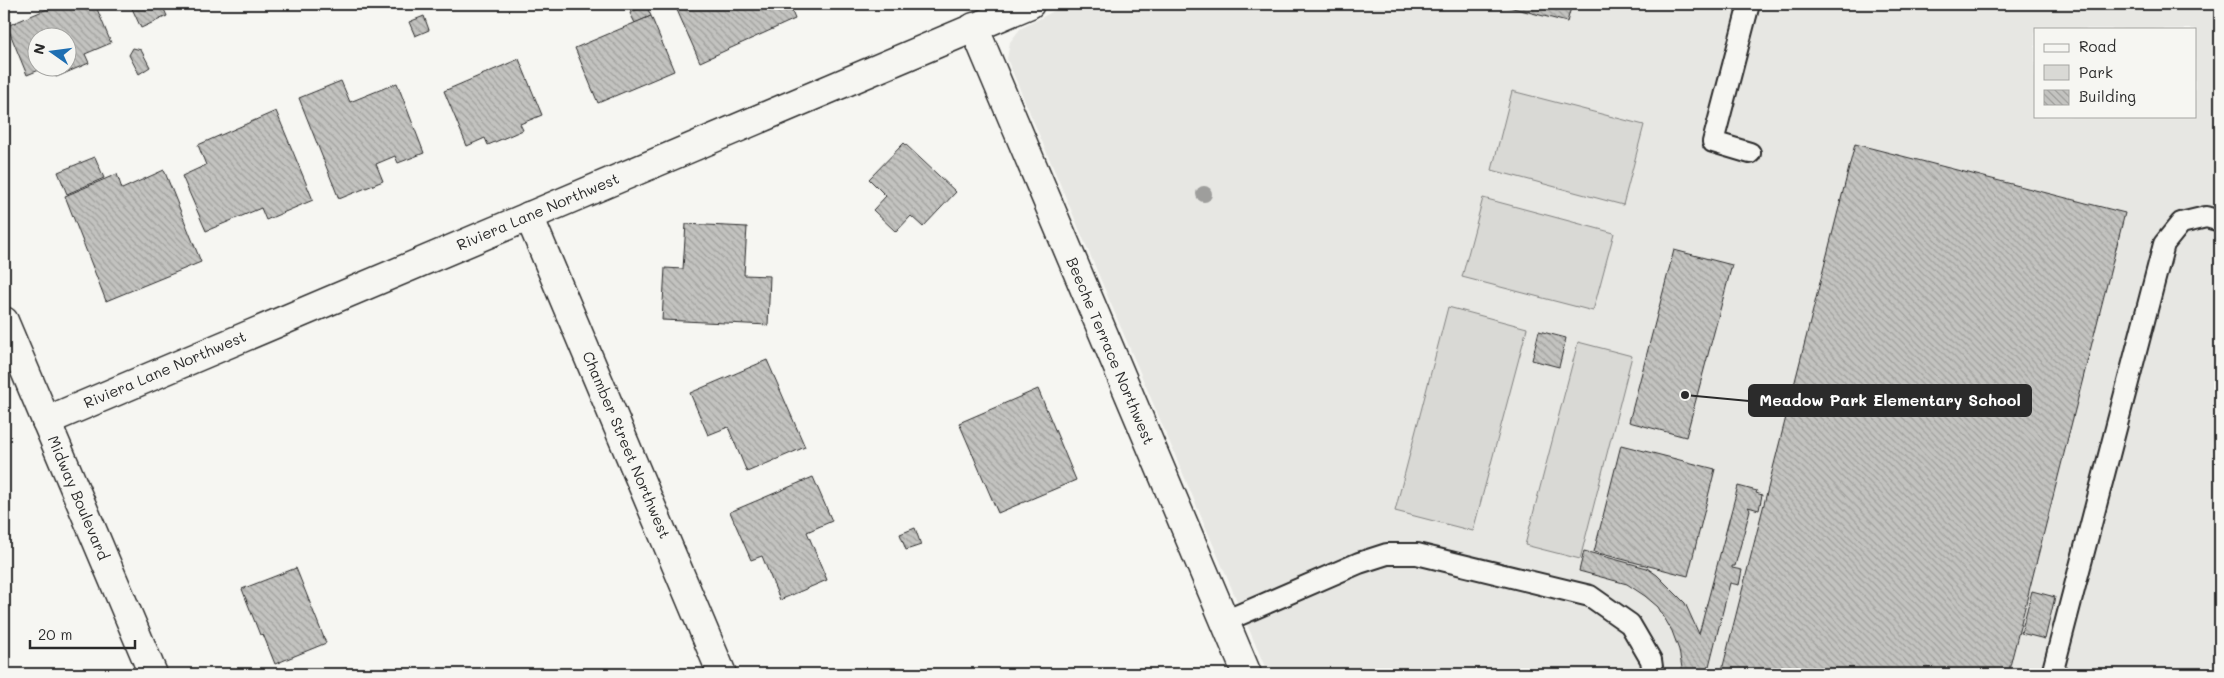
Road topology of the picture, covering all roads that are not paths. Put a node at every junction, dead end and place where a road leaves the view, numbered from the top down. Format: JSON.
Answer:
{"nodes":[{"id":1,"x":1030,"y":4,"type":"edge"},
{"id":2,"x":1749,"y":4,"type":"edge"},
{"id":3,"x":974,"y":27,"type":"junction"},
{"id":4,"x":1750,"y":153,"type":"dead end"},
{"id":5,"x":529,"y":216,"type":"junction"},
{"id":6,"x":2220,"y":221,"type":"edge"},
{"id":7,"x":4,"y":321,"type":"edge"},
{"id":8,"x":46,"y":421,"type":"junction"},
{"id":9,"x":1225,"y":621,"type":"junction"},
{"id":10,"x":153,"y":674,"type":"edge"},
{"id":11,"x":722,"y":674,"type":"edge"},
{"id":12,"x":1247,"y":674,"type":"edge"},
{"id":13,"x":1653,"y":674,"type":"edge"},
{"id":14,"x":2052,"y":674,"type":"edge"}],
"edges":[{"from":1,"to":3,"type":"street","name":"Riviera Lane Northwest"},
{"from":2,"to":4,"type":"lane"},
{"from":3,"to":5,"type":"street","name":"Riviera Lane Northwest"},
{"from":3,"to":9,"type":"street","name":"Beeche Terrace Northwest"},
{"from":5,"to":8,"type":"street","name":"Riviera Lane Northwest"},
{"from":5,"to":11,"type":"street","name":"Chamber Street Northwest"},
{"from":6,"to":14,"type":"lane"},
{"from":7,"to":8,"type":"street","name":"Midway Boulevard"},
{"from":8,"to":10,"type":"street","name":"Midway Boulevard"},
{"from":9,"to":12,"type":"street","name":"Beeche Terrace Northwest"},
{"from":9,"to":13,"type":"lane"}]}
